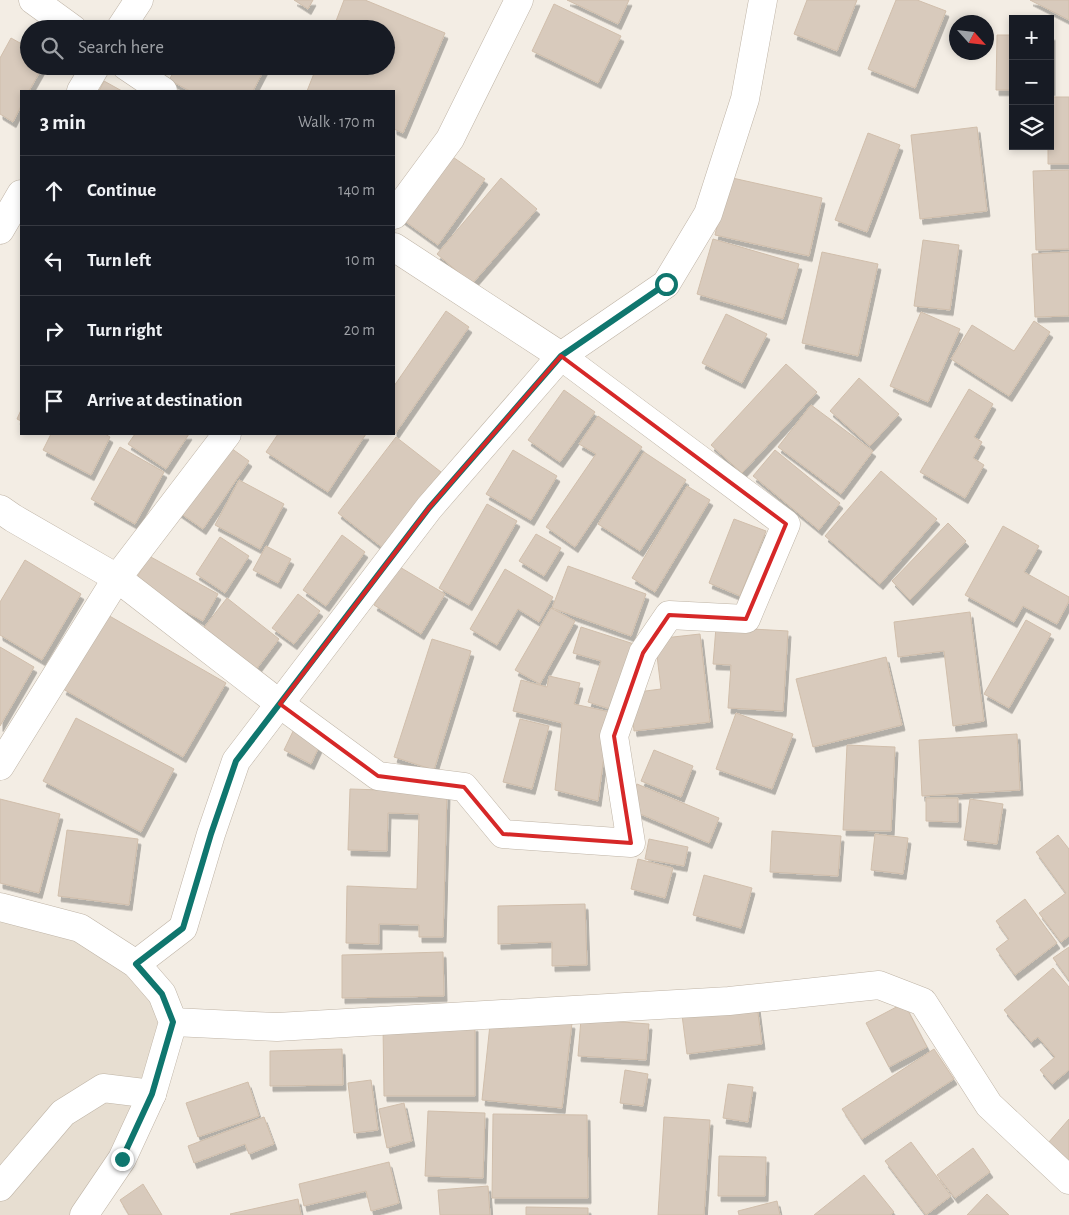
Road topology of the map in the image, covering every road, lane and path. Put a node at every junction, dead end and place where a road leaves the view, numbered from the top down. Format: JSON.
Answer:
{"nodes":[{"id":1,"x":33,"y":0,"type":"edge"},
{"id":2,"x":139,"y":0,"type":"edge"},
{"id":3,"x":519,"y":0,"type":"edge"},
{"id":4,"x":763,"y":0,"type":"edge"},
{"id":5,"x":61,"y":20,"type":"edge"},
{"id":6,"x":126,"y":20,"type":"edge"},
{"id":7,"x":91,"y":75,"type":"edge"},
{"id":8,"x":139,"y":75,"type":"edge"},
{"id":9,"x":82,"y":90,"type":"edge"},
{"id":10,"x":162,"y":90,"type":"edge"},
{"id":11,"x":20,"y":196,"type":"edge"},
{"id":12,"x":395,"y":214,"type":"edge"},
{"id":13,"x":0,"y":230,"type":"edge"},
{"id":14,"x":395,"y":248,"type":"edge"},
{"id":15,"x":561,"y":356,"type":"junction"},
{"id":16,"x":226,"y":435,"type":"edge"},
{"id":17,"x":0,"y":510,"type":"edge"},
{"id":18,"x":117,"y":578,"type":"junction"},
{"id":19,"x":280,"y":704,"type":"junction"},
{"id":20,"x":0,"y":766,"type":"edge"},
{"id":21,"x":0,"y":907,"type":"edge"},
{"id":22,"x":136,"y":964,"type":"junction"},
{"id":23,"x":173,"y":1022,"type":"junction"},
{"id":24,"x":152,"y":1094,"type":"junction"},
{"id":25,"x":1069,"y":1180,"type":"edge"},
{"id":26,"x":0,"y":1188,"type":"edge"},
{"id":27,"x":84,"y":1215,"type":"edge"}],
"edges":[{"from":1,"to":5,"type":"street"},
{"from":2,"to":6,"type":"street"},
{"from":3,"to":12,"type":"street"},
{"from":4,"to":15,"type":"street"},
{"from":7,"to":9,"type":"street"},
{"from":8,"to":10,"type":"street"},
{"from":11,"to":13,"type":"street"},
{"from":14,"to":15,"type":"street"},
{"from":15,"to":19,"type":"street"},
{"from":15,"to":19,"type":"street"},
{"from":16,"to":18,"type":"street"},
{"from":17,"to":18,"type":"street"},
{"from":18,"to":19,"type":"street"},
{"from":18,"to":20,"type":"street"},
{"from":19,"to":22,"type":"street"},
{"from":21,"to":22,"type":"street"},
{"from":22,"to":23,"type":"street"},
{"from":23,"to":24,"type":"street"},
{"from":23,"to":25,"type":"street"},
{"from":24,"to":26,"type":"street"},
{"from":24,"to":27,"type":"street"}]}
